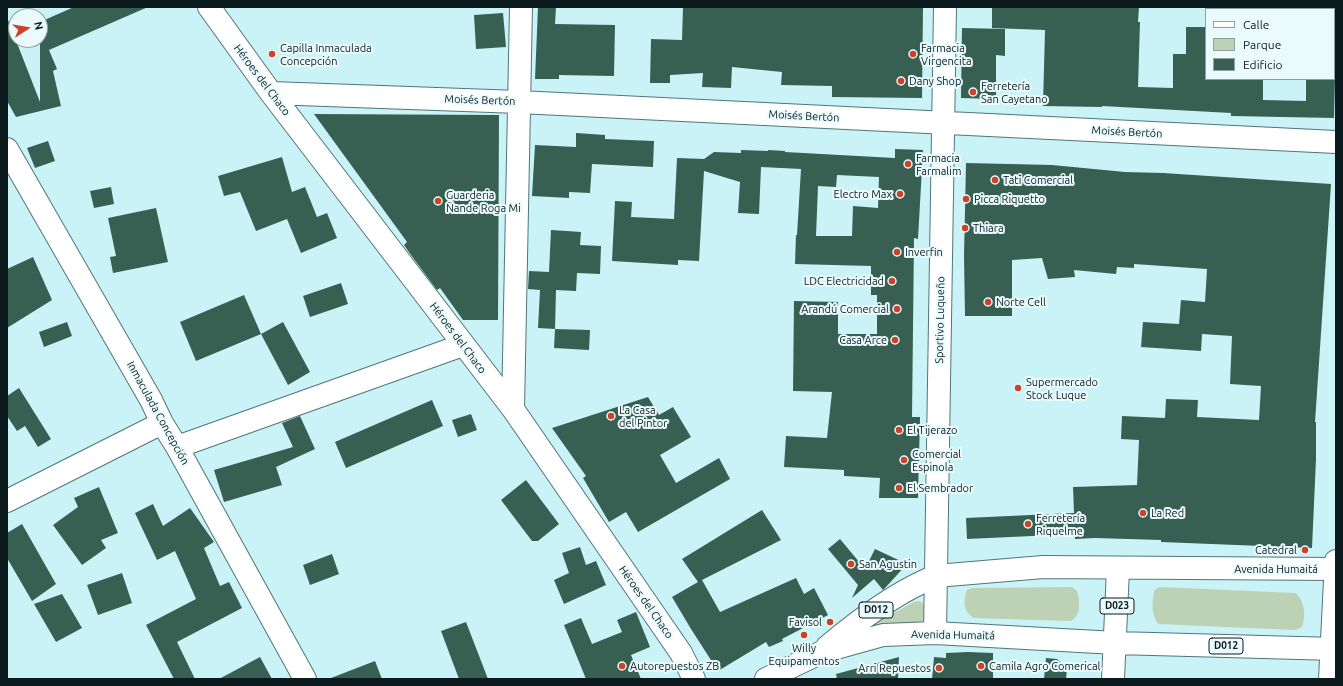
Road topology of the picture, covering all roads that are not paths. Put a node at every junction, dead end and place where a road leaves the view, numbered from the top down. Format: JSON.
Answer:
{"nodes":[{"id":1,"x":209,"y":7,"type":"edge"},
{"id":2,"x":521,"y":7,"type":"edge"},
{"id":3,"x":945,"y":7,"type":"edge"},
{"id":4,"x":271,"y":93,"type":"junction"},
{"id":5,"x":519,"y":102,"type":"junction"},
{"id":6,"x":943,"y":123,"type":"junction"},
{"id":7,"x":1336,"y":142,"type":"edge"},
{"id":8,"x":7,"y":149,"type":"edge"},
{"id":9,"x":463,"y":345,"type":"junction"},
{"id":10,"x":513,"y":409,"type":"junction"},
{"id":11,"x":162,"y":423,"type":"junction"},
{"id":12,"x":177,"y":447,"type":"junction"},
{"id":13,"x":7,"y":501,"type":"edge"},
{"id":14,"x":1336,"y":560,"type":"edge"},
{"id":15,"x":1118,"y":569,"type":"junction"},
{"id":16,"x":1336,"y":569,"type":"edge"},
{"id":17,"x":936,"y":576,"type":"junction"},
{"id":18,"x":935,"y":633,"type":"junction"},
{"id":19,"x":1116,"y":643,"type":"junction"},
{"id":20,"x":1334,"y":649,"type":"edge"},
{"id":21,"x":822,"y":652,"type":"junction"},
{"id":22,"x":305,"y":679,"type":"edge"},
{"id":23,"x":694,"y":679,"type":"edge"},
{"id":24,"x":766,"y":679,"type":"edge"},
{"id":25,"x":1113,"y":679,"type":"edge"},
{"id":26,"x":1330,"y":679,"type":"edge"}],
"edges":[{"from":1,"to":4,"type":"street","name":"Héroes del Chaco"},
{"from":2,"to":5,"type":"street"},
{"from":3,"to":6,"type":"street","name":"Sportivo Luqueño"},
{"from":4,"to":5,"type":"street","name":"Moisés Bertón"},
{"from":4,"to":9,"type":"street","name":"Héroes del Chaco"},
{"from":5,"to":6,"type":"street","name":"Moisés Bertón"},
{"from":5,"to":10,"type":"street"},
{"from":6,"to":7,"type":"street","name":"Moisés Bertón"},
{"from":6,"to":17,"type":"street","name":"Sportivo Luqueño"},
{"from":8,"to":11,"type":"street","name":"Inmaculada Concepción"},
{"from":9,"to":10,"type":"street","name":"Héroes del Chaco"},
{"from":9,"to":12,"type":"street"},
{"from":10,"to":23,"type":"street","name":"Héroes del Chaco"},
{"from":11,"to":12,"type":"street","name":"Inmaculada Concepción"},
{"from":11,"to":13,"type":"street"},
{"from":12,"to":22,"type":"street","name":"Inmaculada Concepción"},
{"from":14,"to":16,"type":"street"},
{"from":15,"to":16,"type":"street","name":"Avenida Humaitá","number":"D012"},
{"from":15,"to":17,"type":"street","name":"Avenida Humaitá","number":"D012"},
{"from":15,"to":19,"type":"street","number":"D023"},
{"from":16,"to":20,"type":"street"},
{"from":17,"to":18,"type":"street","name":"Sportivo Luqueño"},
{"from":17,"to":21,"type":"street","name":"Avenida Humaitá","number":"D012"},
{"from":18,"to":19,"type":"street","name":"Avenida Humaitá","number":"D012"},
{"from":18,"to":21,"type":"street","name":"Avenida Humaitá","number":"D012"},
{"from":19,"to":20,"type":"street","name":"Avenida Humaitá","number":"D012"},
{"from":19,"to":25,"type":"street","number":"D023"},
{"from":20,"to":26,"type":"street"},
{"from":21,"to":24,"type":"street","number":"D012"}]}
